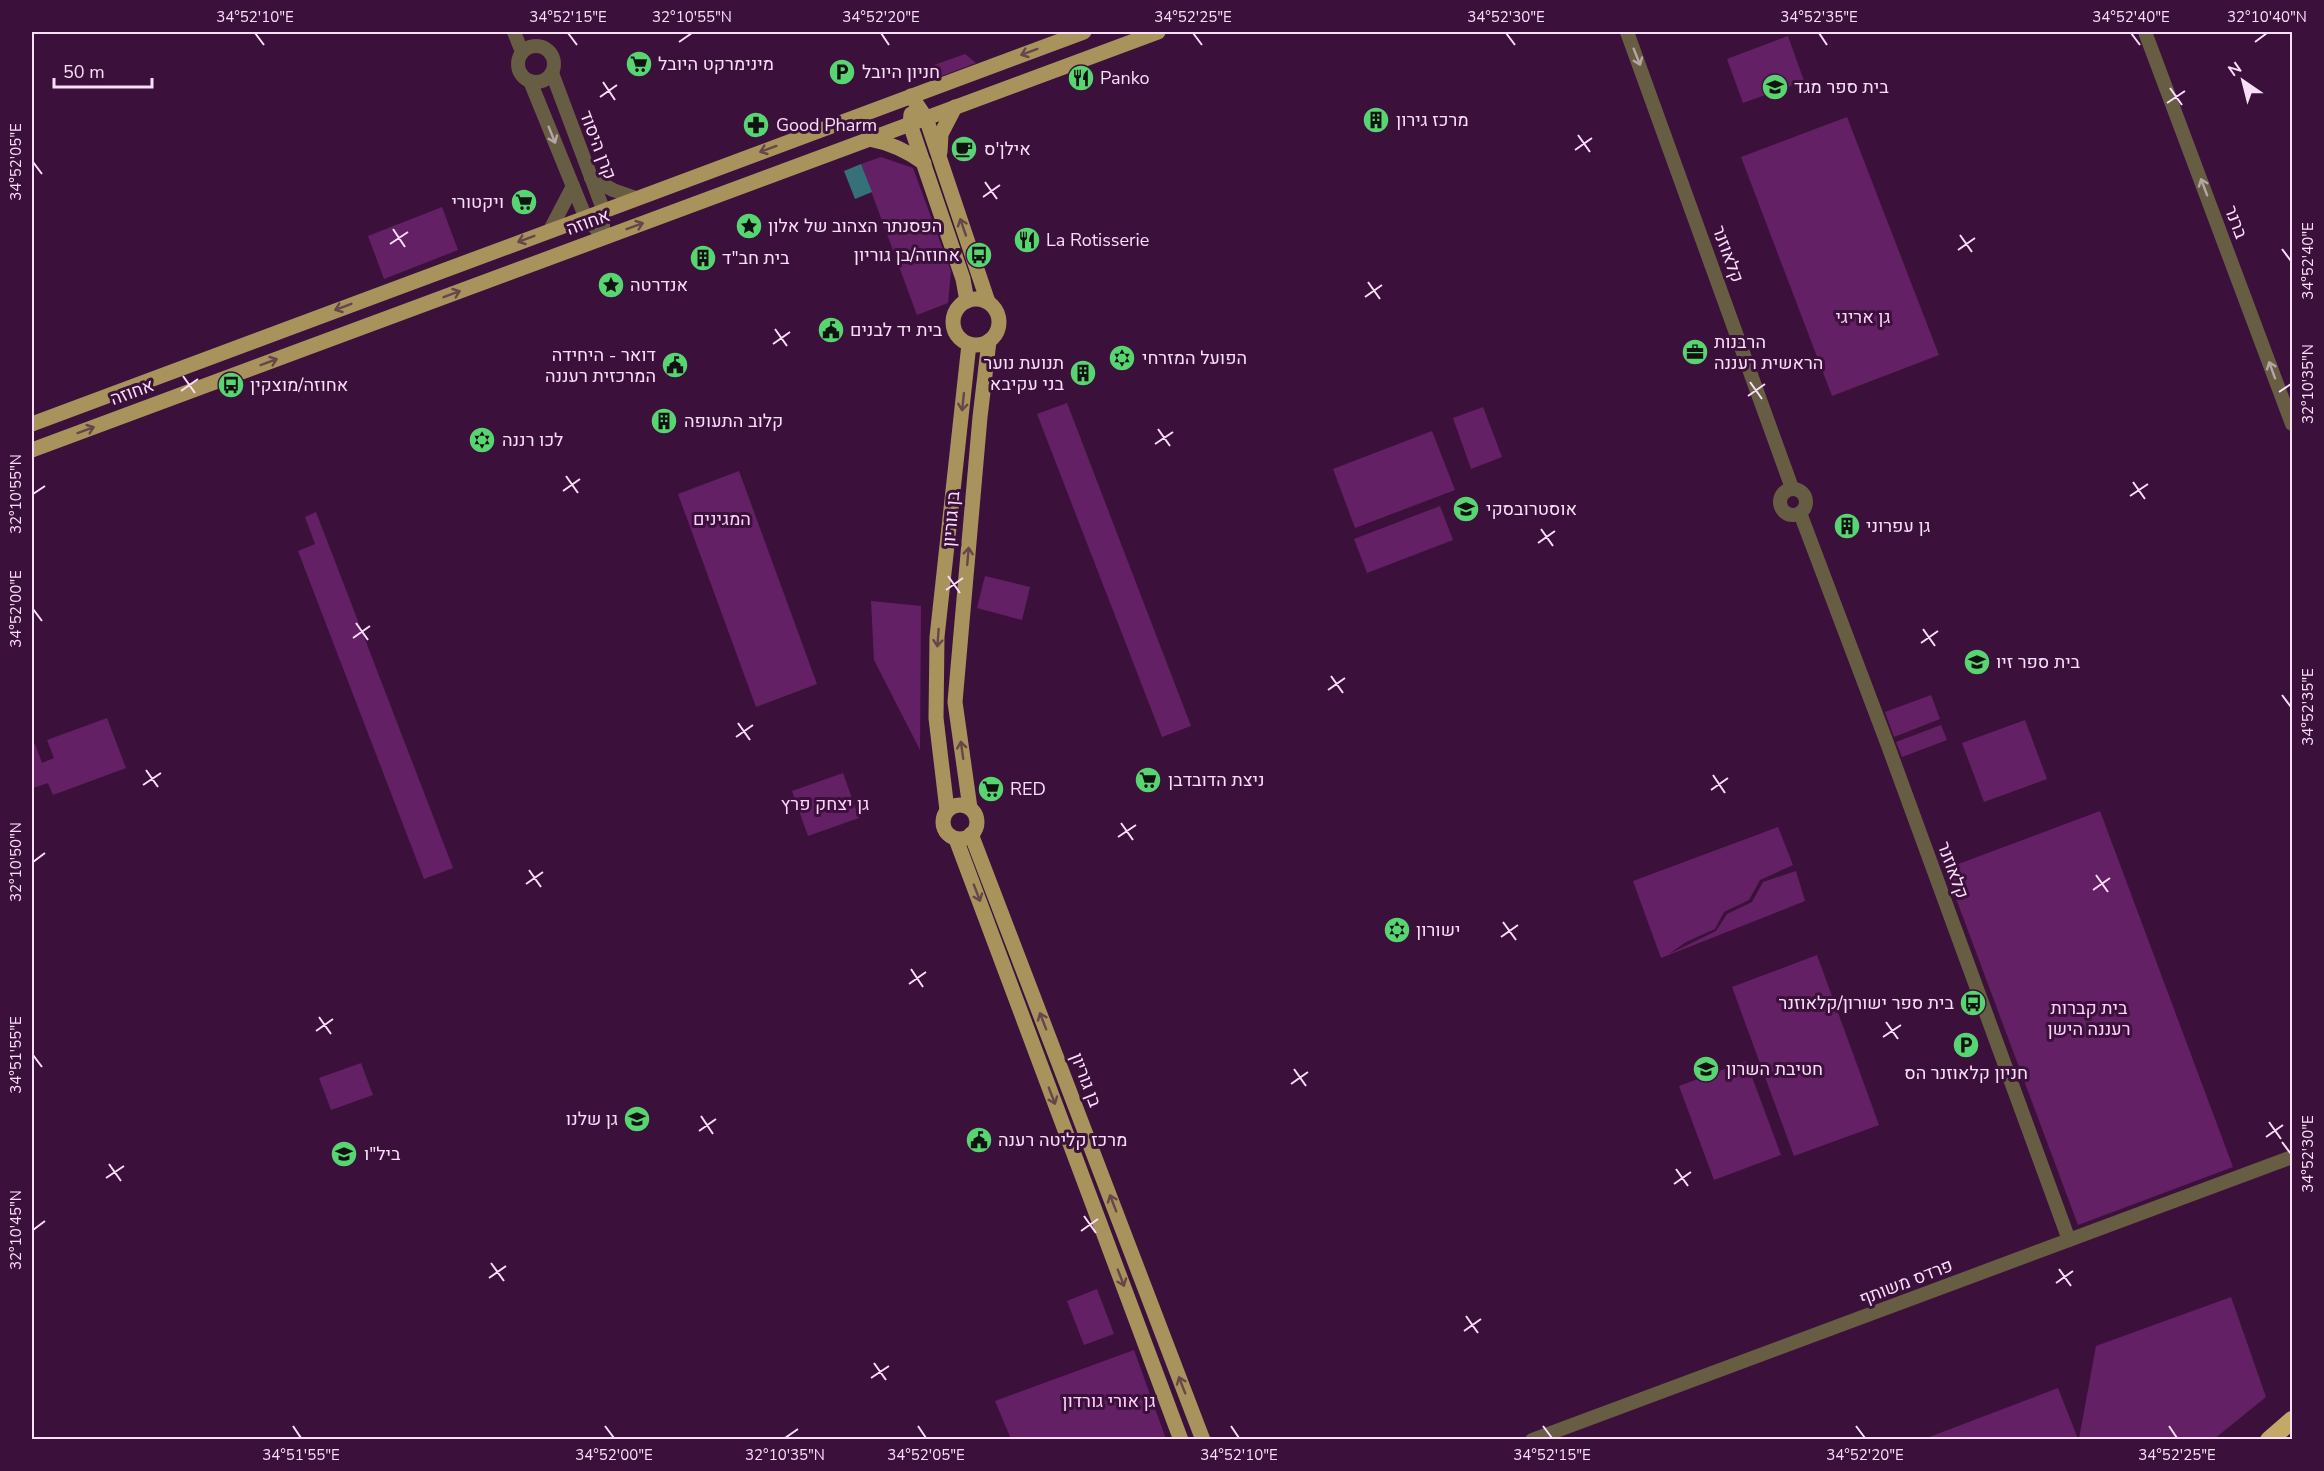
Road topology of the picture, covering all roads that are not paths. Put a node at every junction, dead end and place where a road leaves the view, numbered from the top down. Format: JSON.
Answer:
{"nodes":[{"id":1,"x":514,"y":32,"type":"edge"},
{"id":2,"x":1084,"y":32,"type":"edge"},
{"id":3,"x":1158,"y":32,"type":"edge"},
{"id":4,"x":1627,"y":32,"type":"edge"},
{"id":5,"x":2145,"y":32,"type":"edge"},
{"id":6,"x":535,"y":38,"type":"edge"},
{"id":7,"x":522,"y":52,"type":"junction"},
{"id":8,"x":552,"y":73,"type":"junction"},
{"id":9,"x":530,"y":81,"type":"junction"},
{"id":10,"x":911,"y":96,"type":"junction"},
{"id":11,"x":955,"y":107,"type":"junction"},
{"id":12,"x":926,"y":118,"type":"junction"},
{"id":13,"x":910,"y":124,"type":"junction"},
{"id":14,"x":868,"y":139,"type":"junction"},
{"id":15,"x":940,"y":158,"type":"junction"},
{"id":16,"x":924,"y":163,"type":"junction"},
{"id":17,"x":591,"y":178,"type":"junction"},
{"id":18,"x":573,"y":186,"type":"junction"},
{"id":19,"x":636,"y":198,"type":"junction"},
{"id":20,"x":603,"y":209,"type":"junction"},
{"id":21,"x":585,"y":216,"type":"junction"},
{"id":22,"x":550,"y":230,"type":"junction"},
{"id":23,"x":603,"y":237,"type":"junction"},
{"id":24,"x":967,"y":301,"type":"junction"},
{"id":25,"x":988,"y":302,"type":"junction"},
{"id":26,"x":989,"y":341,"type":"junction"},
{"id":27,"x":969,"y":344,"type":"junction"},
{"id":28,"x":61,"y":412,"type":"junction"},
{"id":29,"x":32,"y":414,"type":"edge"},
{"id":30,"x":32,"y":424,"type":"edge"},
{"id":31,"x":2292,"y":424,"type":"edge"},
{"id":32,"x":32,"y":450,"type":"edge"},
{"id":33,"x":1792,"y":488,"type":"junction"},
{"id":34,"x":1800,"y":513,"type":"junction"},
{"id":35,"x":970,"y":808,"type":"junction"},
{"id":36,"x":947,"y":810,"type":"junction"},
{"id":37,"x":971,"y":834,"type":"junction"},
{"id":38,"x":956,"y":839,"type":"junction"},
{"id":39,"x":2292,"y":1156,"type":"edge"},
{"id":40,"x":2069,"y":1240,"type":"junction"},
{"id":41,"x":2292,"y":1420,"type":"edge"},
{"id":42,"x":1181,"y":1440,"type":"edge"},
{"id":43,"x":1203,"y":1440,"type":"edge"},
{"id":44,"x":1532,"y":1440,"type":"edge"},
{"id":45,"x":2269,"y":1440,"type":"edge"}],
"edges":[{"from":1,"to":7,"type":"street"},
{"from":2,"to":10,"type":"main road","name":"אחוזה","one_way":true},
{"from":3,"to":11,"type":"main road","name":"אחוזה"},
{"from":4,"to":33,"type":"street","name":"קלאוזנר","one_way":true},
{"from":31,"to":5,"type":"street","name":"ברנר","one_way":true},
{"from":6,"to":7,"type":"street"},
{"from":6,"to":8,"type":"street"},
{"from":7,"to":9,"type":"street"},
{"from":8,"to":9,"type":"street"},
{"from":8,"to":17,"type":"street","name":"קרן היסוד"},
{"from":9,"to":18,"type":"street","one_way":true},
{"from":10,"to":12,"type":"main road"},
{"from":10,"to":13,"type":"main road"},
{"from":10,"to":19,"type":"main road","name":"אחוזה","one_way":true},
{"from":11,"to":12,"type":"main road","name":"אחוזה"},
{"from":11,"to":15,"type":"main road"},
{"from":12,"to":13,"type":"main road","name":"אחוזה"},
{"from":12,"to":15,"type":"main road"},
{"from":13,"to":14,"type":"main road","name":"אחוזה"},
{"from":13,"to":16,"type":"main road"},
{"from":14,"to":16,"type":"main road"},
{"from":23,"to":14,"type":"main road","name":"אחוזה","one_way":true},
{"from":25,"to":15,"type":"main road","one_way":true},
{"from":16,"to":24,"type":"main road"},
{"from":17,"to":19,"type":"street"},
{"from":17,"to":20,"type":"street","name":"קרן היסוד"},
{"from":18,"to":21,"type":"street"},
{"from":18,"to":22,"type":"street"},
{"from":19,"to":20,"type":"main road","name":"אחוזה"},
{"from":20,"to":21,"type":"main road","name":"אחוזה"},
{"from":20,"to":23,"type":"street","name":"קרן היסוד"},
{"from":21,"to":22,"type":"main road","name":"אחוזה"},
{"from":21,"to":23,"type":"street"},
{"from":22,"to":28,"type":"main road","name":"אחוזה","one_way":true},
{"from":32,"to":23,"type":"main road","name":"אחוזה","one_way":true},
{"from":24,"to":25,"type":"main road"},
{"from":24,"to":27,"type":"main road"},
{"from":25,"to":26,"type":"main road"},
{"from":26,"to":27,"type":"main road"},
{"from":35,"to":26,"type":"main road","name":"בן גוריון","one_way":true},
{"from":27,"to":36,"type":"main road","name":"בן גוריון","one_way":true},
{"from":28,"to":29,"type":"main road"},
{"from":28,"to":30,"type":"main road","name":"אחוזה"},
{"from":33,"to":34,"type":"street"},
{"from":33,"to":34,"type":"street"},
{"from":34,"to":40,"type":"street","name":"קלאוזנר"},
{"from":35,"to":36,"type":"main road"},
{"from":35,"to":37,"type":"main road"},
{"from":36,"to":38,"type":"main road"},
{"from":37,"to":38,"type":"main road"},
{"from":43,"to":37,"type":"main road","name":"בן גוריון","one_way":true},
{"from":38,"to":42,"type":"main road","name":"בן גוריון","one_way":true},
{"from":39,"to":40,"type":"street","name":"פרדס משותף"},
{"from":40,"to":44,"type":"street","name":"פרדס משותף"},
{"from":41,"to":45,"type":"highway"}]}
